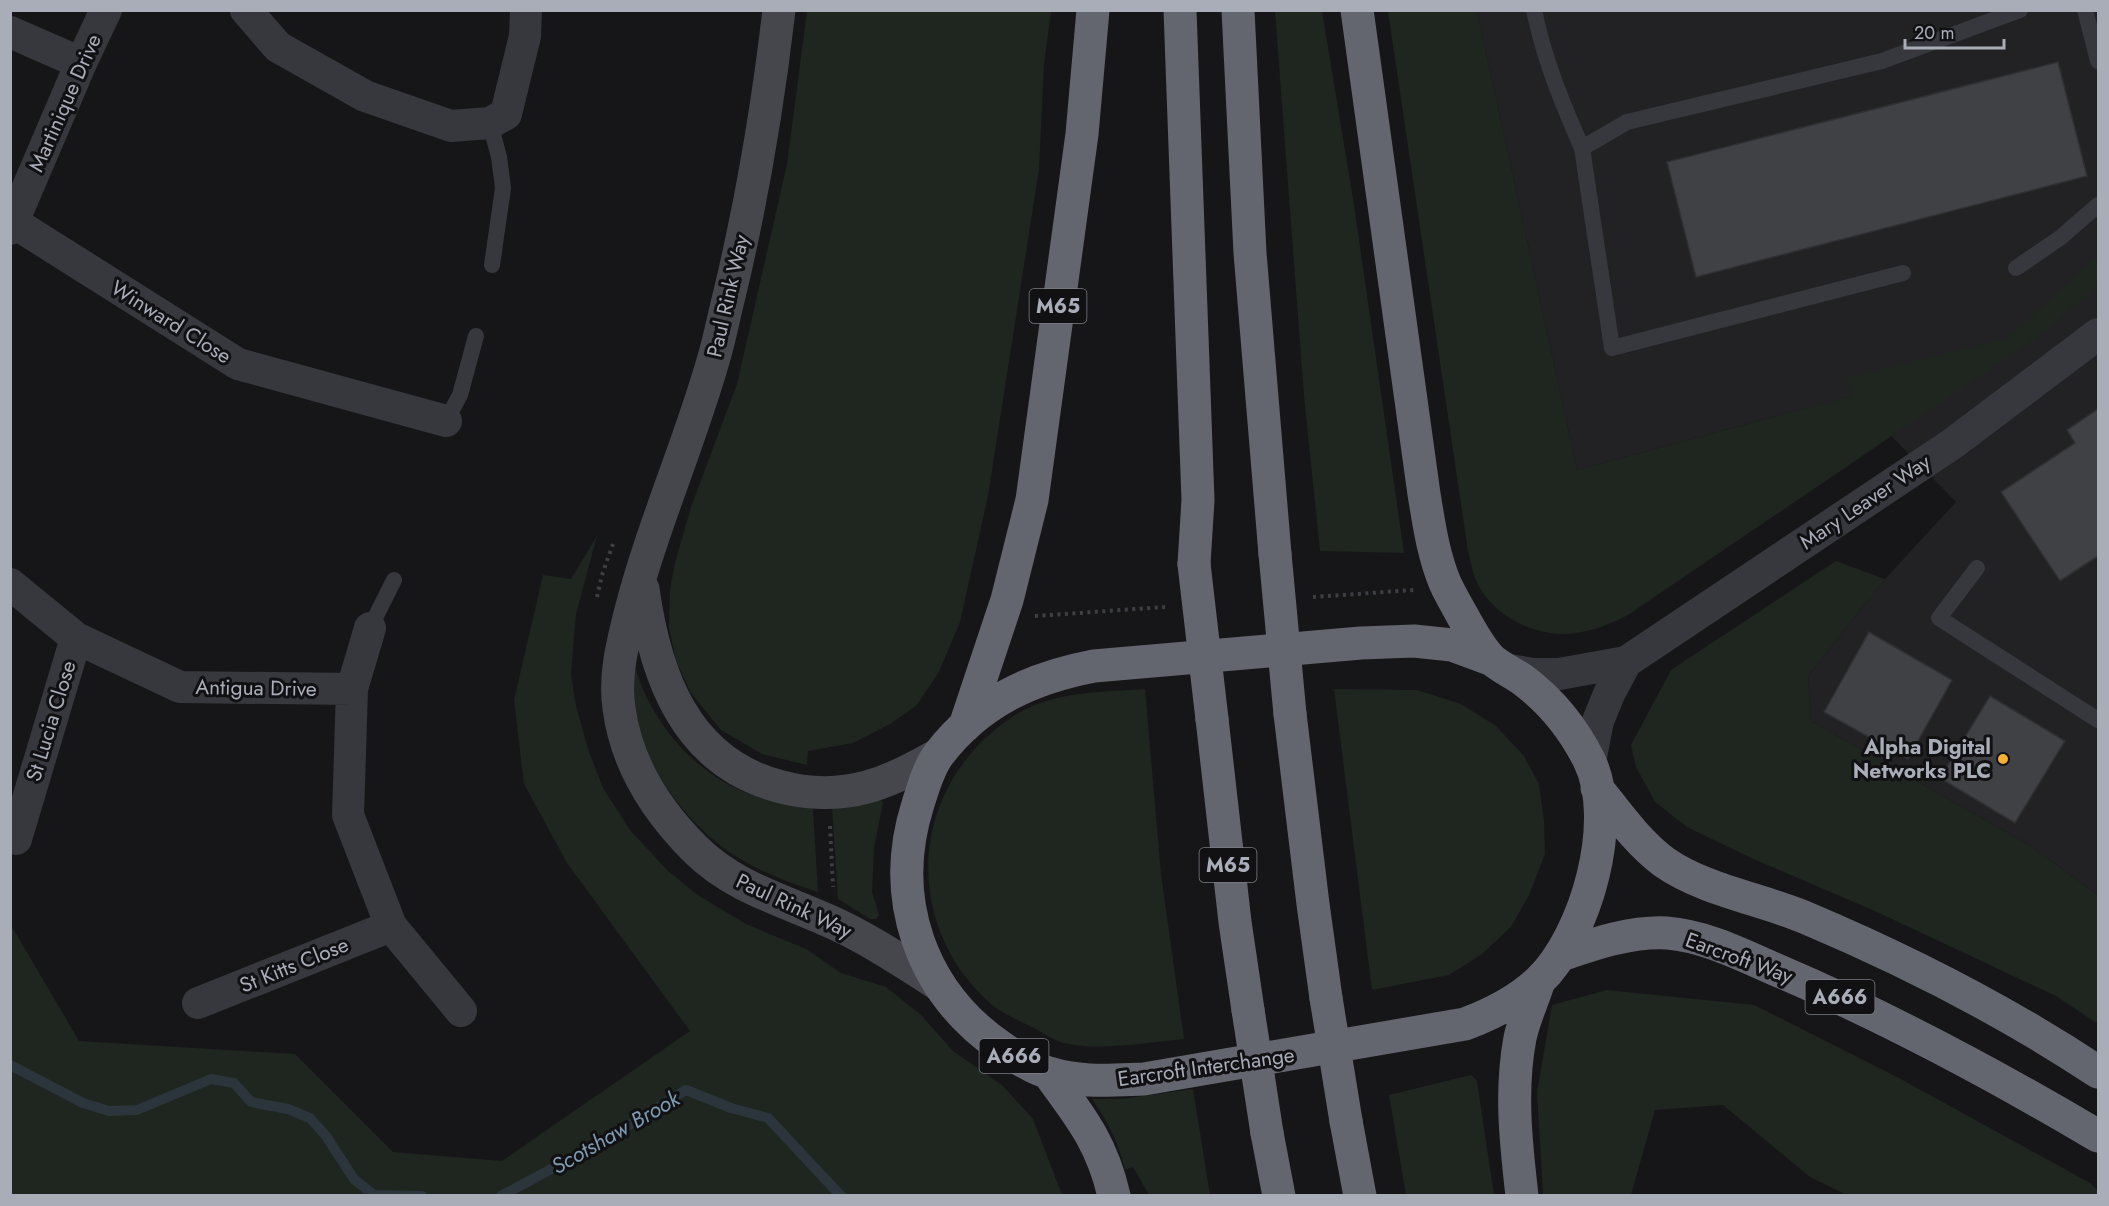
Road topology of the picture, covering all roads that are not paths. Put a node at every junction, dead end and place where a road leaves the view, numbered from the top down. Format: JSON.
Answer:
{"nodes":[{"id":1,"x":106,"y":10,"type":"edge"},
{"id":2,"x":246,"y":10,"type":"edge"},
{"id":3,"x":526,"y":10,"type":"edge"},
{"id":4,"x":779,"y":10,"type":"edge"},
{"id":5,"x":1093,"y":10,"type":"edge"},
{"id":6,"x":1180,"y":10,"type":"edge"},
{"id":7,"x":1238,"y":10,"type":"edge"},
{"id":8,"x":1357,"y":10,"type":"edge"},
{"id":9,"x":1534,"y":10,"type":"edge"},
{"id":10,"x":2020,"y":10,"type":"edge"},
{"id":11,"x":2085,"y":10,"type":"edge"},
{"id":12,"x":10,"y":32,"type":"edge"},
{"id":13,"x":2098,"y":61,"type":"edge"},
{"id":14,"x":81,"y":63,"type":"junction"},
{"id":15,"x":490,"y":123,"type":"junction"},
{"id":16,"x":1582,"y":148,"type":"junction"},
{"id":17,"x":2098,"y":205,"type":"edge"},
{"id":18,"x":12,"y":225,"type":"edge"},
{"id":19,"x":492,"y":265,"type":"dead end"},
{"id":20,"x":2016,"y":268,"type":"dead end"},
{"id":21,"x":1903,"y":273,"type":"dead end"},
{"id":22,"x":2098,"y":334,"type":"edge"},
{"id":23,"x":476,"y":336,"type":"dead end"},
{"id":24,"x":446,"y":421,"type":"joint"},
{"id":25,"x":1977,"y":568,"type":"dead end"},
{"id":26,"x":641,"y":572,"type":"junction"},
{"id":27,"x":394,"y":580,"type":"dead end"},
{"id":28,"x":10,"y":584,"type":"edge"},
{"id":29,"x":370,"y":628,"type":"joint"},
{"id":30,"x":76,"y":638,"type":"junction"},
{"id":31,"x":1626,"y":662,"type":"junction"},
{"id":32,"x":1499,"y":664,"type":"junction"},
{"id":33,"x":352,"y":689,"type":"junction"},
{"id":34,"x":2098,"y":720,"type":"edge"},
{"id":35,"x":965,"y":726,"type":"junction"},
{"id":36,"x":938,"y":755,"type":"junction"},
{"id":37,"x":1594,"y":775,"type":"junction"},
{"id":38,"x":16,"y":839,"type":"dead end"},
{"id":39,"x":391,"y":926,"type":"junction"},
{"id":40,"x":1561,"y":955,"type":"junction"},
{"id":41,"x":1539,"y":981,"type":"junction"},
{"id":42,"x":939,"y":985,"type":"junction"},
{"id":43,"x":198,"y":1003,"type":"dead end"},
{"id":44,"x":461,"y":1011,"type":"dead end"},
{"id":45,"x":2098,"y":1072,"type":"edge"},
{"id":46,"x":1049,"y":1074,"type":"junction"},
{"id":47,"x":2098,"y":1136,"type":"edge"},
{"id":48,"x":1114,"y":1196,"type":"edge"},
{"id":49,"x":1279,"y":1196,"type":"edge"},
{"id":50,"x":1360,"y":1196,"type":"edge"},
{"id":51,"x":1522,"y":1196,"type":"edge"}],
"edges":[{"from":1,"to":14,"type":"street","name":"Martinique Drive"},
{"from":2,"to":15,"type":"street"},
{"from":3,"to":15,"type":"street"},
{"from":4,"to":26,"type":"street","name":"Paul Rink Way"},
{"from":5,"to":35,"type":"highway","number":"M65"},
{"from":6,"to":49,"type":"highway","number":"M65","bridge":true},
{"from":7,"to":50,"type":"highway","bridge":true},
{"from":8,"to":32,"type":"highway"},
{"from":9,"to":16,"type":"lane"},
{"from":10,"to":16,"type":"lane"},
{"from":11,"to":13,"type":"lane"},
{"from":12,"to":14,"type":"street"},
{"from":14,"to":18,"type":"street","name":"Martinique Drive"},
{"from":15,"to":19,"type":"lane"},
{"from":16,"to":21,"type":"lane"},
{"from":17,"to":20,"type":"lane"},
{"from":18,"to":24,"type":"street","name":"Winward Close"},
{"from":22,"to":31,"type":"street","name":"Mary Leaver Way"},
{"from":23,"to":24,"type":"lane"},
{"from":25,"to":34,"type":"lane"},
{"from":26,"to":36,"type":"street","name":"Paul Rink Way"},
{"from":26,"to":42,"type":"street","name":"Paul Rink Way"},
{"from":27,"to":29,"type":"lane"},
{"from":28,"to":30,"type":"street","name":"Antigua Drive"},
{"from":29,"to":33,"type":"street"},
{"from":30,"to":33,"type":"street","name":"Antigua Drive"},
{"from":30,"to":38,"type":"street","name":"St Lucia Close"},
{"from":31,"to":32,"type":"street","name":"Mary Leaver Way"},
{"from":31,"to":37,"type":"street","name":"Mary Leaver Way"},
{"from":32,"to":35,"type":"highway","name":"Earcroft Interchange","number":"A666"},
{"from":32,"to":37,"type":"highway","name":"Earcroft Interchange","number":"A666"},
{"from":33,"to":39,"type":"street"},
{"from":35,"to":36,"type":"highway","name":"Earcroft Interchange","number":"A666"},
{"from":36,"to":42,"type":"highway","name":"Earcroft Interchange","number":"A666"},
{"from":37,"to":40,"type":"highway","name":"Earcroft Interchange","number":"A666"},
{"from":37,"to":45,"type":"highway","number":"A666"},
{"from":39,"to":43,"type":"street","name":"St Kitts Close"},
{"from":39,"to":44,"type":"street"},
{"from":40,"to":41,"type":"highway","name":"Earcroft Interchange","number":"A666"},
{"from":40,"to":47,"type":"highway","name":"Earcroft Way","number":"A666"},
{"from":41,"to":46,"type":"highway","name":"Earcroft Interchange","number":"A666"},
{"from":41,"to":51,"type":"highway"},
{"from":42,"to":46,"type":"highway","name":"Earcroft Interchange","number":"A666"},
{"from":46,"to":48,"type":"highway"}]}
